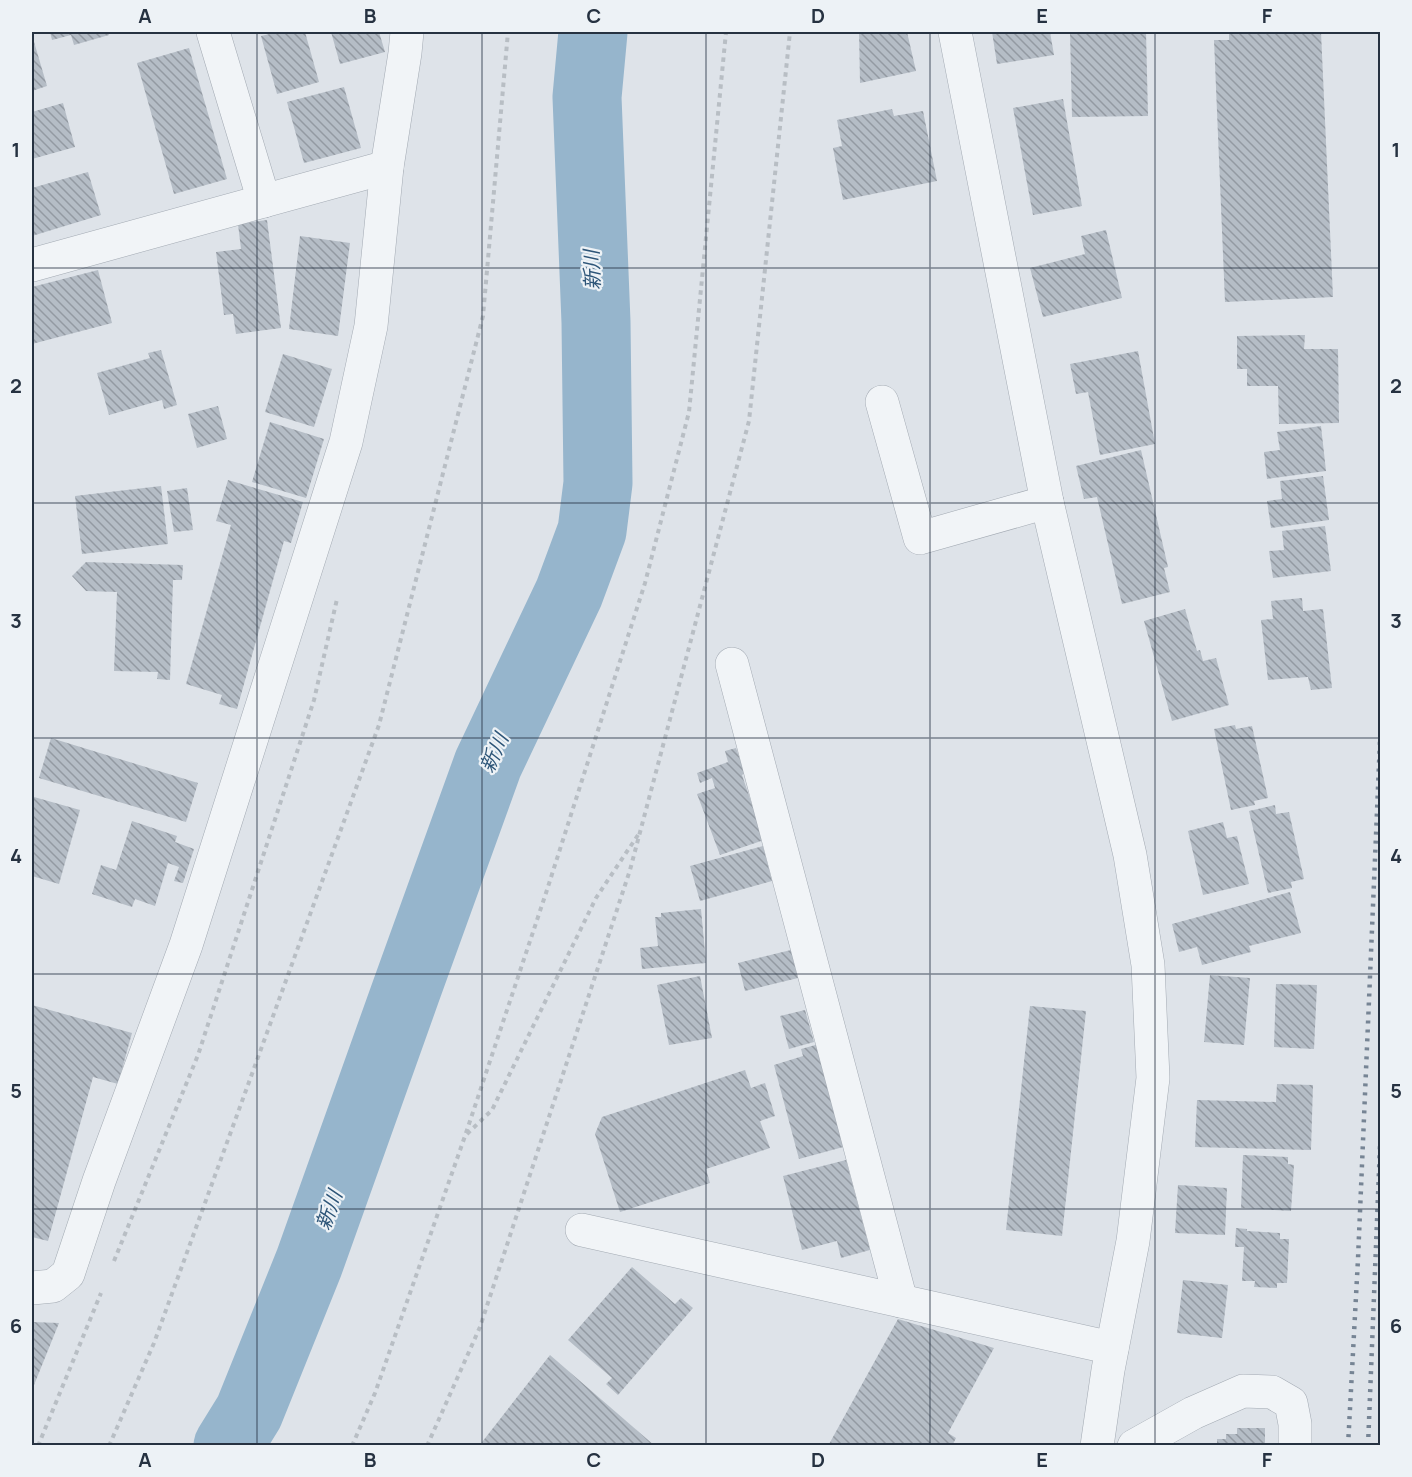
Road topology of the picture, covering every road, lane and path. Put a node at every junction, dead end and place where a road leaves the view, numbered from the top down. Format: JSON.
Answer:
{"nodes":[{"id":1,"x":213,"y":32,"type":"edge"},
{"id":2,"x":407,"y":32,"type":"edge"},
{"id":3,"x":508,"y":32,"type":"edge"},
{"id":4,"x":726,"y":32,"type":"edge"},
{"id":5,"x":789,"y":32,"type":"edge"},
{"id":6,"x":955,"y":32,"type":"edge"},
{"id":7,"x":387,"y":167,"type":"junction"},
{"id":8,"x":264,"y":201,"type":"junction"},
{"id":9,"x":32,"y":265,"type":"edge"},
{"id":10,"x":882,"y":402,"type":"dead end"},
{"id":11,"x":1047,"y":502,"type":"junction"},
{"id":12,"x":732,"y":664,"type":"dead end"},
{"id":13,"x":640,"y":832,"type":"junction"},
{"id":14,"x":465,"y":1136,"type":"junction"},
{"id":15,"x":582,"y":1230,"type":"dead end"},
{"id":16,"x":32,"y":1288,"type":"edge"},
{"id":17,"x":901,"y":1301,"type":"junction"},
{"id":18,"x":1112,"y":1348,"type":"junction"},
{"id":19,"x":109,"y":1446,"type":"edge"},
{"id":20,"x":352,"y":1446,"type":"edge"},
{"id":21,"x":427,"y":1446,"type":"edge"},
{"id":22,"x":1097,"y":1446,"type":"edge"},
{"id":23,"x":1134,"y":1446,"type":"edge"},
{"id":24,"x":1294,"y":1446,"type":"edge"}],
"edges":[{"from":1,"to":8,"type":"street"},
{"from":2,"to":7,"type":"street"},
{"from":3,"to":19,"type":"path"},
{"from":4,"to":14,"type":"path"},
{"from":5,"to":13,"type":"path"},
{"from":6,"to":11,"type":"street"},
{"from":7,"to":8,"type":"street"},
{"from":7,"to":16,"type":"street"},
{"from":8,"to":9,"type":"street"},
{"from":10,"to":11,"type":"street"},
{"from":11,"to":18,"type":"street"},
{"from":12,"to":17,"type":"street"},
{"from":13,"to":14,"type":"path"},
{"from":13,"to":21,"type":"path"},
{"from":14,"to":20,"type":"path"},
{"from":15,"to":17,"type":"street"},
{"from":17,"to":18,"type":"street"},
{"from":18,"to":22,"type":"street"},
{"from":23,"to":24,"type":"street"}]}
